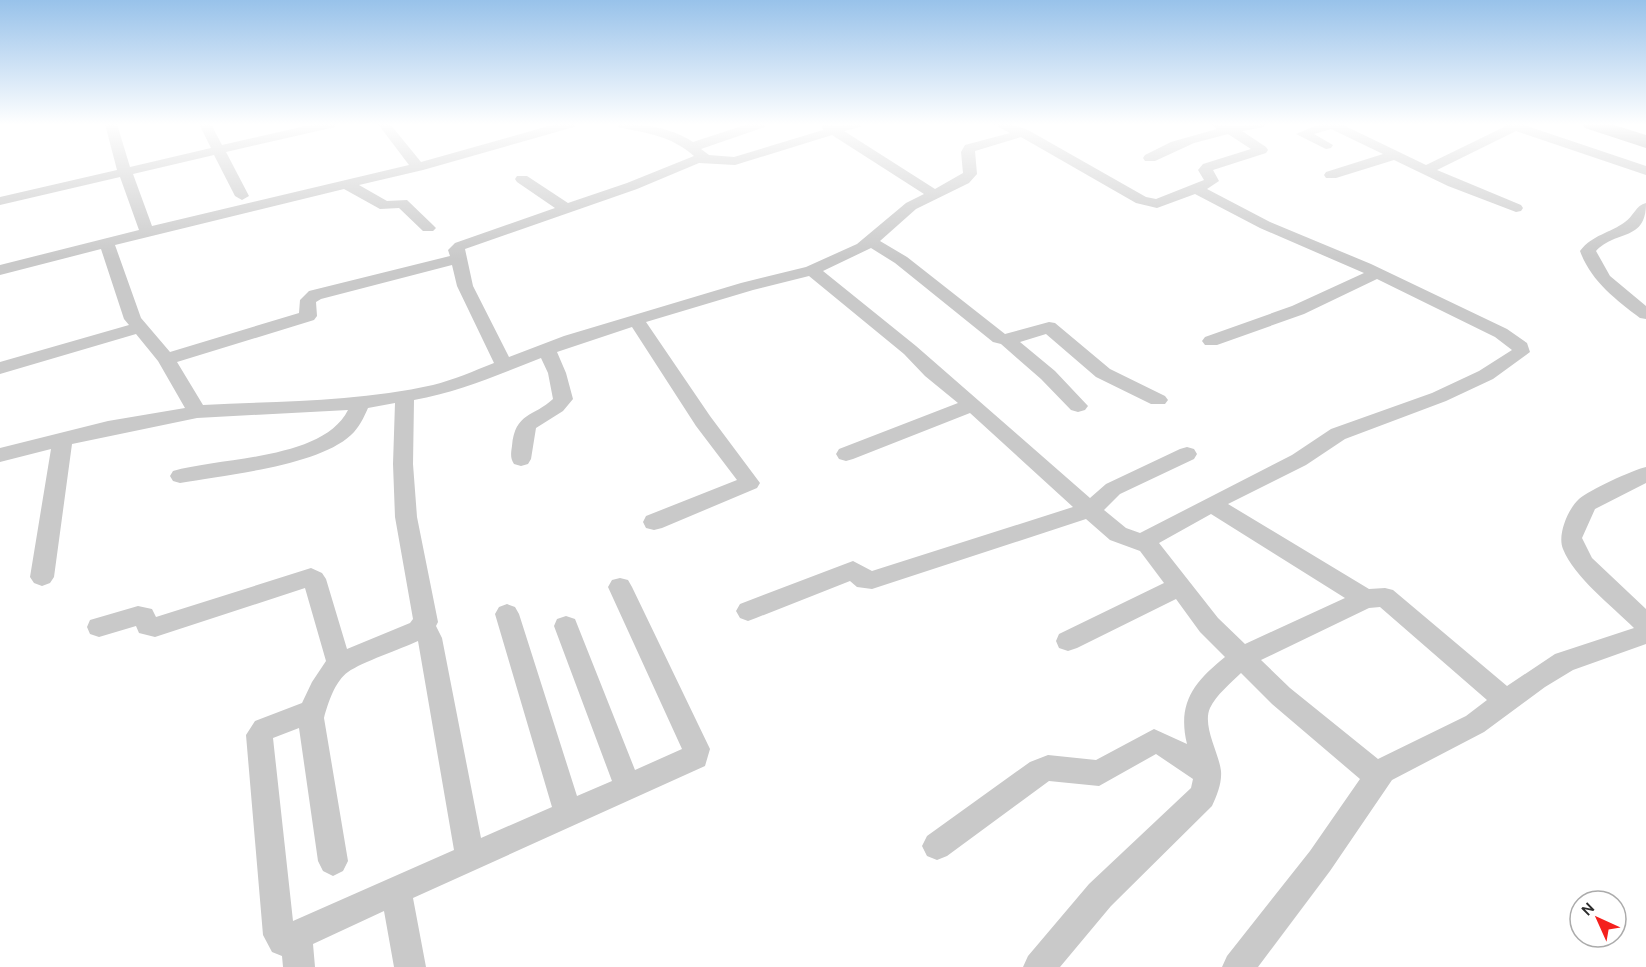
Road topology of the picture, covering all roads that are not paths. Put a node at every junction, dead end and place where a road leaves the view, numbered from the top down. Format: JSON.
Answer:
{"nodes":[{"id":1,"x":128,"y":169,"type":"edge"},
{"id":2,"x":229,"y":169,"type":"edge"},
{"id":3,"x":409,"y":169,"type":"edge"},
{"id":4,"x":660,"y":169,"type":"edge"},
{"id":5,"x":895,"y":169,"type":"edge"},
{"id":6,"x":970,"y":169,"type":"edge"},
{"id":7,"x":1088,"y":169,"type":"edge"},
{"id":8,"x":1206,"y":169,"type":"edge"},
{"id":9,"x":1349,"y":169,"type":"edge"},
{"id":10,"x":124,"y":170,"type":"junction"},
{"id":11,"x":1426,"y":170,"type":"edge"},
{"id":12,"x":1330,"y":175,"type":"dead end"},
{"id":13,"x":522,"y":179,"type":"dead end"},
{"id":14,"x":345,"y":184,"type":"junction"},
{"id":15,"x":1196,"y":189,"type":"junction"},
{"id":16,"x":934,"y":194,"type":"junction"},
{"id":17,"x":242,"y":196,"type":"dead end"},
{"id":18,"x":0,"y":201,"type":"edge"},
{"id":19,"x":1646,"y":207,"type":"edge"},
{"id":20,"x":1516,"y":208,"type":"dead end"},
{"id":21,"x":567,"y":209,"type":"junction"},
{"id":22,"x":428,"y":228,"type":"dead end"},
{"id":23,"x":147,"y":232,"type":"junction"},
{"id":24,"x":106,"y":242,"type":"junction"},
{"id":25,"x":871,"y":242,"type":"junction"},
{"id":26,"x":458,"y":259,"type":"junction"},
{"id":27,"x":0,"y":270,"type":"edge"},
{"id":28,"x":812,"y":270,"type":"junction"},
{"id":29,"x":1377,"y":273,"type":"junction"},
{"id":30,"x":1646,"y":314,"type":"edge"},
{"id":31,"x":636,"y":320,"type":"junction"},
{"id":32,"x":141,"y":327,"type":"junction"},
{"id":33,"x":1007,"y":340,"type":"junction"},
{"id":34,"x":1211,"y":341,"type":"dead end"},
{"id":35,"x":546,"y":348,"type":"junction"},
{"id":36,"x":166,"y":359,"type":"junction"},
{"id":37,"x":504,"y":366,"type":"junction"},
{"id":38,"x":0,"y":369,"type":"edge"},
{"id":39,"x":405,"y":397,"type":"junction"},
{"id":40,"x":1158,"y":400,"type":"dead end"},
{"id":41,"x":361,"y":403,"type":"junction"},
{"id":42,"x":971,"y":405,"type":"junction"},
{"id":43,"x":1078,"y":406,"type":"dead end"},
{"id":44,"x":197,"y":412,"type":"junction"},
{"id":45,"x":63,"y":438,"type":"junction"},
{"id":46,"x":846,"y":454,"type":"dead end"},
{"id":47,"x":1187,"y":454,"type":"dead end"},
{"id":48,"x":0,"y":455,"type":"edge"},
{"id":49,"x":521,"y":459,"type":"dead end"},
{"id":50,"x":1646,"y":474,"type":"edge"},
{"id":51,"x":180,"y":476,"type":"dead end"},
{"id":52,"x":1211,"y":504,"type":"junction"},
{"id":53,"x":1090,"y":510,"type":"junction"},
{"id":54,"x":654,"y":522,"type":"dead end"},
{"id":55,"x":1142,"y":542,"type":"junction"},
{"id":56,"x":42,"y":577,"type":"dead end"},
{"id":57,"x":620,"y":586,"type":"dead end"},
{"id":58,"x":1178,"y":586,"type":"junction"},
{"id":59,"x":1366,"y":598,"type":"junction"},
{"id":60,"x":748,"y":611,"type":"dead end"},
{"id":61,"x":507,"y":614,"type":"dead end"},
{"id":62,"x":1646,"y":624,"type":"edge"},
{"id":63,"x":424,"y":626,"type":"junction"},
{"id":64,"x":566,"y":626,"type":"dead end"},
{"id":65,"x":99,"y":627,"type":"dead end"},
{"id":66,"x":1646,"y":634,"type":"edge"},
{"id":67,"x":1068,"y":641,"type":"dead end"},
{"id":68,"x":1242,"y":658,"type":"junction"},
{"id":69,"x":339,"y":664,"type":"junction"},
{"id":70,"x":1508,"y":701,"type":"junction"},
{"id":71,"x":312,"y":711,"type":"junction"},
{"id":72,"x":1208,"y":773,"type":"junction"},
{"id":73,"x":1378,"y":776,"type":"junction"},
{"id":74,"x":628,"y":788,"type":"junction"},
{"id":75,"x":568,"y":814,"type":"junction"},
{"id":76,"x":937,"y":846,"type":"dead end"},
{"id":77,"x":470,"y":858,"type":"junction"},
{"id":78,"x":333,"y":861,"type":"dead end"},
{"id":79,"x":396,"y":891,"type":"junction"},
{"id":80,"x":296,"y":936,"type":"junction"},
{"id":81,"x":299,"y":967,"type":"edge"},
{"id":82,"x":410,"y":967,"type":"edge"},
{"id":83,"x":1039,"y":967,"type":"edge"},
{"id":84,"x":1238,"y":967,"type":"edge"}],
"edges":[{"from":1,"to":10,"type":"street"},
{"from":2,"to":17,"type":"street"},
{"from":3,"to":14,"type":"street"},
{"from":4,"to":21,"type":"street"},
{"from":5,"to":16,"type":"street"},
{"from":6,"to":16,"type":"street"},
{"from":7,"to":15,"type":"street"},
{"from":8,"to":15,"type":"street"},
{"from":9,"to":12,"type":"street"},
{"from":10,"to":18,"type":"street"},
{"from":10,"to":23,"type":"street"},
{"from":11,"to":20,"type":"street"},
{"from":13,"to":21,"type":"street"},
{"from":14,"to":22,"type":"street"},
{"from":14,"to":23,"type":"street"},
{"from":15,"to":29,"type":"street"},
{"from":16,"to":25,"type":"street"},
{"from":19,"to":30,"type":"street"},
{"from":21,"to":26,"type":"street"},
{"from":23,"to":24,"type":"street"},
{"from":24,"to":27,"type":"street"},
{"from":24,"to":32,"type":"street"},
{"from":25,"to":28,"type":"street"},
{"from":25,"to":33,"type":"street"},
{"from":26,"to":36,"type":"street"},
{"from":26,"to":37,"type":"street"},
{"from":28,"to":31,"type":"street"},
{"from":28,"to":42,"type":"street"},
{"from":29,"to":34,"type":"street"},
{"from":29,"to":52,"type":"street"},
{"from":31,"to":35,"type":"street"},
{"from":31,"to":54,"type":"street"},
{"from":32,"to":36,"type":"street"},
{"from":32,"to":38,"type":"street"},
{"from":33,"to":40,"type":"street"},
{"from":33,"to":43,"type":"street"},
{"from":35,"to":37,"type":"street"},
{"from":35,"to":49,"type":"street"},
{"from":36,"to":44,"type":"street"},
{"from":37,"to":39,"type":"street"},
{"from":39,"to":41,"type":"street"},
{"from":39,"to":63,"type":"street"},
{"from":41,"to":44,"type":"street"},
{"from":41,"to":51,"type":"street"},
{"from":42,"to":46,"type":"street"},
{"from":42,"to":53,"type":"street"},
{"from":44,"to":45,"type":"street"},
{"from":45,"to":48,"type":"street"},
{"from":45,"to":56,"type":"street"},
{"from":47,"to":53,"type":"street"},
{"from":50,"to":62,"type":"street"},
{"from":52,"to":55,"type":"street"},
{"from":52,"to":59,"type":"street"},
{"from":53,"to":55,"type":"street"},
{"from":53,"to":60,"type":"street"},
{"from":55,"to":58,"type":"street"},
{"from":57,"to":74,"type":"street"},
{"from":58,"to":67,"type":"street"},
{"from":58,"to":68,"type":"street"},
{"from":59,"to":68,"type":"street"},
{"from":59,"to":70,"type":"street"},
{"from":61,"to":75,"type":"street"},
{"from":63,"to":69,"type":"street"},
{"from":63,"to":77,"type":"street"},
{"from":64,"to":74,"type":"street"},
{"from":65,"to":69,"type":"street"},
{"from":66,"to":70,"type":"street"},
{"from":68,"to":72,"type":"street"},
{"from":68,"to":73,"type":"street"},
{"from":69,"to":71,"type":"street"},
{"from":70,"to":73,"type":"street"},
{"from":71,"to":78,"type":"street"},
{"from":71,"to":80,"type":"street"},
{"from":72,"to":76,"type":"street"},
{"from":72,"to":83,"type":"street"},
{"from":73,"to":84,"type":"street"},
{"from":74,"to":75,"type":"street"},
{"from":75,"to":77,"type":"street"},
{"from":77,"to":79,"type":"street"},
{"from":79,"to":80,"type":"street"},
{"from":79,"to":82,"type":"street"},
{"from":80,"to":81,"type":"street"}]}
